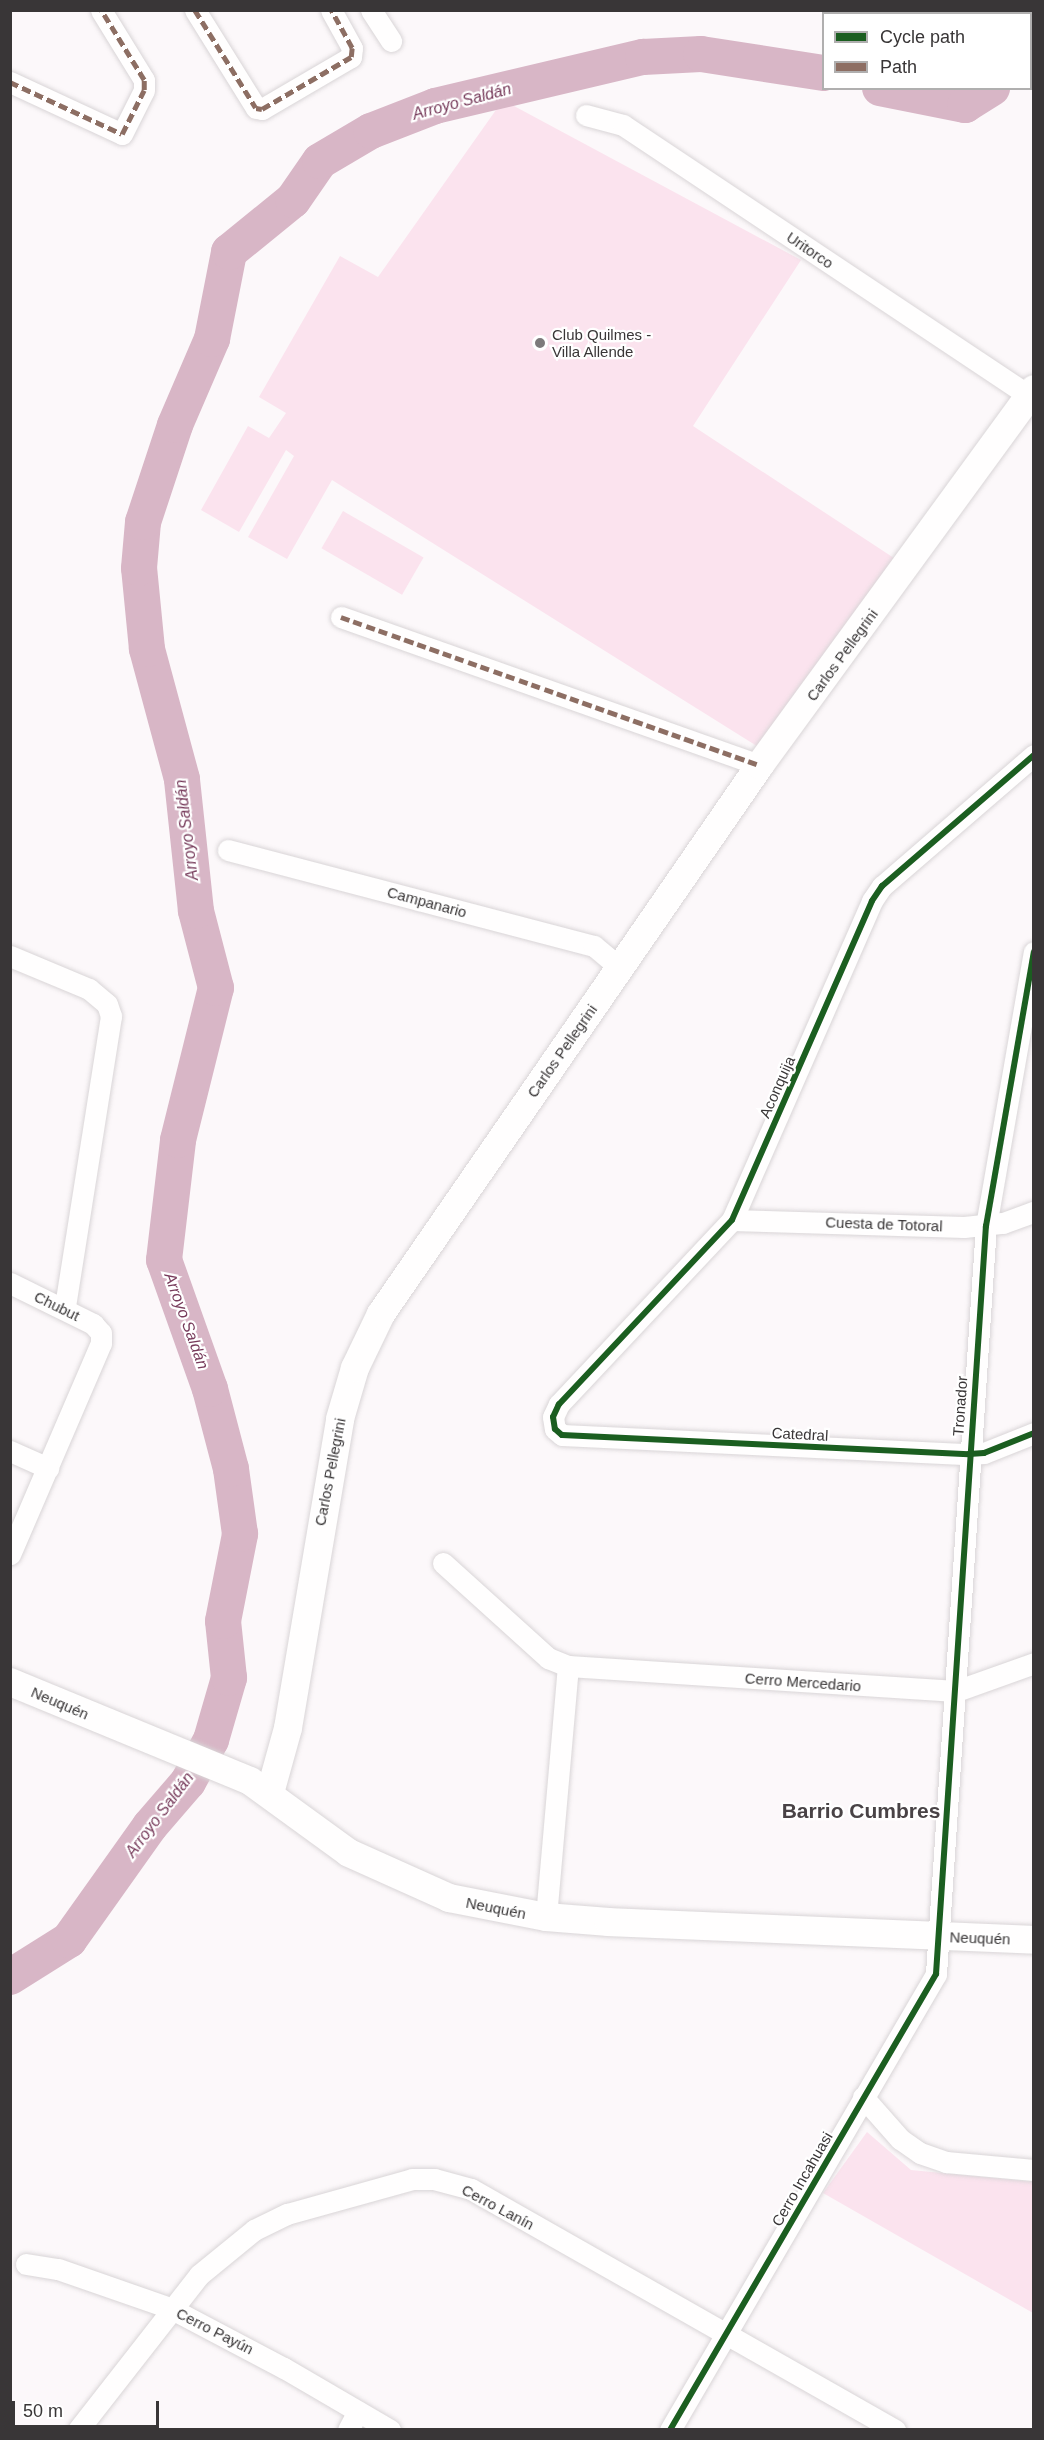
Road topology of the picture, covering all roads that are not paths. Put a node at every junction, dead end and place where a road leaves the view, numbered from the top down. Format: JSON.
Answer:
{"nodes":[{"id":1,"x":101,"y":10,"type":"edge"},
{"id":2,"x":195,"y":10,"type":"edge"},
{"id":3,"x":331,"y":10,"type":"edge"},
{"id":4,"x":371,"y":10,"type":"edge"},
{"id":5,"x":391,"y":41,"type":"dead end"},
{"id":6,"x":10,"y":82,"type":"edge"},
{"id":7,"x":586,"y":115,"type":"dead end"},
{"id":8,"x":1031,"y":392,"type":"edge"},
{"id":9,"x":340,"y":617,"type":"dead end"},
{"id":10,"x":1034,"y":755,"type":"edge"},
{"id":11,"x":760,"y":765,"type":"junction"},
{"id":12,"x":228,"y":850,"type":"dead end"},
{"id":13,"x":1034,"y":952,"type":"edge"},
{"id":14,"x":10,"y":956,"type":"edge"},
{"id":15,"x":619,"y":967,"type":"junction"},
{"id":16,"x":1031,"y":979,"type":"edge"},
{"id":17,"x":1034,"y":1212,"type":"edge"},
{"id":18,"x":732,"y":1220,"type":"junction"},
{"id":19,"x":986,"y":1226,"type":"junction"},
{"id":20,"x":10,"y":1283,"type":"edge"},
{"id":21,"x":64,"y":1308,"type":"junction"},
{"id":22,"x":1034,"y":1433,"type":"edge"},
{"id":23,"x":562,"y":1435,"type":"joint"},
{"id":24,"x":10,"y":1451,"type":"edge"},
{"id":25,"x":969,"y":1454,"type":"junction"},
{"id":26,"x":48,"y":1468,"type":"junction"},
{"id":27,"x":10,"y":1554,"type":"edge"},
{"id":28,"x":443,"y":1563,"type":"dead end"},
{"id":29,"x":1034,"y":1663,"type":"edge"},
{"id":30,"x":568,"y":1666,"type":"junction"},
{"id":31,"x":10,"y":1682,"type":"edge"},
{"id":32,"x":956,"y":1691,"type":"junction"},
{"id":33,"x":270,"y":1793,"type":"junction"},
{"id":34,"x":546,"y":1917,"type":"junction"},
{"id":35,"x":940,"y":1936,"type":"junction"},
{"id":36,"x":1034,"y":1940,"type":"edge"},
{"id":37,"x":863,"y":2097,"type":"junction"},
{"id":38,"x":1034,"y":2170,"type":"edge"},
{"id":39,"x":26,"y":2264,"type":"dead end"},
{"id":40,"x":170,"y":2308,"type":"junction"},
{"id":41,"x":725,"y":2335,"type":"junction"},
{"id":42,"x":358,"y":2411,"type":"junction"},
{"id":43,"x":78,"y":2430,"type":"edge"},
{"id":44,"x":348,"y":2430,"type":"edge"},
{"id":45,"x":390,"y":2430,"type":"edge"},
{"id":46,"x":670,"y":2430,"type":"edge"},
{"id":47,"x":895,"y":2430,"type":"edge"}],
"edges":[{"from":1,"to":6,"type":"street"},
{"from":2,"to":3,"type":"street"},
{"from":4,"to":5,"type":"street"},
{"from":7,"to":8,"type":"street","name":"Uritorco"},
{"from":8,"to":11,"type":"main road","name":"Carlos Pellegrini"},
{"from":9,"to":11,"type":"street"},
{"from":10,"to":18,"type":"street","name":"Aconquija"},
{"from":11,"to":15,"type":"main road","name":"Carlos Pellegrini"},
{"from":12,"to":15,"type":"street","name":"Campanario"},
{"from":13,"to":16,"type":"street","name":"Tronador"},
{"from":14,"to":21,"type":"street"},
{"from":15,"to":33,"type":"main road","name":"Carlos Pellegrini"},
{"from":16,"to":19,"type":"street","name":"Tronador"},
{"from":17,"to":19,"type":"street","name":"Cuesta de Totoral"},
{"from":18,"to":19,"type":"street","name":"Cuesta de Totoral"},
{"from":18,"to":23,"type":"street","name":"Aconquija"},
{"from":19,"to":25,"type":"street","name":"Tronador"},
{"from":20,"to":21,"type":"street","name":"Chubut"},
{"from":21,"to":26,"type":"street","name":"Chubut"},
{"from":22,"to":25,"type":"street","name":"Catedral"},
{"from":23,"to":25,"type":"street","name":"Catedral"},
{"from":24,"to":26,"type":"street"},
{"from":25,"to":32,"type":"street","name":"Tronador"},
{"from":26,"to":27,"type":"street"},
{"from":28,"to":30,"type":"street"},
{"from":29,"to":32,"type":"street","name":"Cerro Mercedario"},
{"from":30,"to":32,"type":"street","name":"Cerro Mercedario"},
{"from":30,"to":34,"type":"street"},
{"from":31,"to":33,"type":"main road","name":"Neuquén"},
{"from":32,"to":35,"type":"street","name":"Tronador"},
{"from":33,"to":34,"type":"main road","name":"Neuquén"},
{"from":34,"to":35,"type":"main road","name":"Neuquén"},
{"from":35,"to":36,"type":"main road","name":"Neuquén"},
{"from":35,"to":37,"type":"street","name":"Cerro Incahuasi"},
{"from":37,"to":38,"type":"street"},
{"from":37,"to":41,"type":"street","name":"Cerro Incahuasi"},
{"from":39,"to":40,"type":"street","name":"Cerro Payún"},
{"from":40,"to":41,"type":"street","name":"Cerro Lanín"},
{"from":40,"to":42,"type":"street","name":"Cerro Payún"},
{"from":40,"to":43,"type":"street","name":"Cerro Lanín"},
{"from":41,"to":46,"type":"street","name":"Cerro Incahuasi"},
{"from":41,"to":47,"type":"street","name":"Cerro Lanín"},
{"from":42,"to":44,"type":"street"},
{"from":42,"to":45,"type":"street","name":"Cerro Payún"}]}
